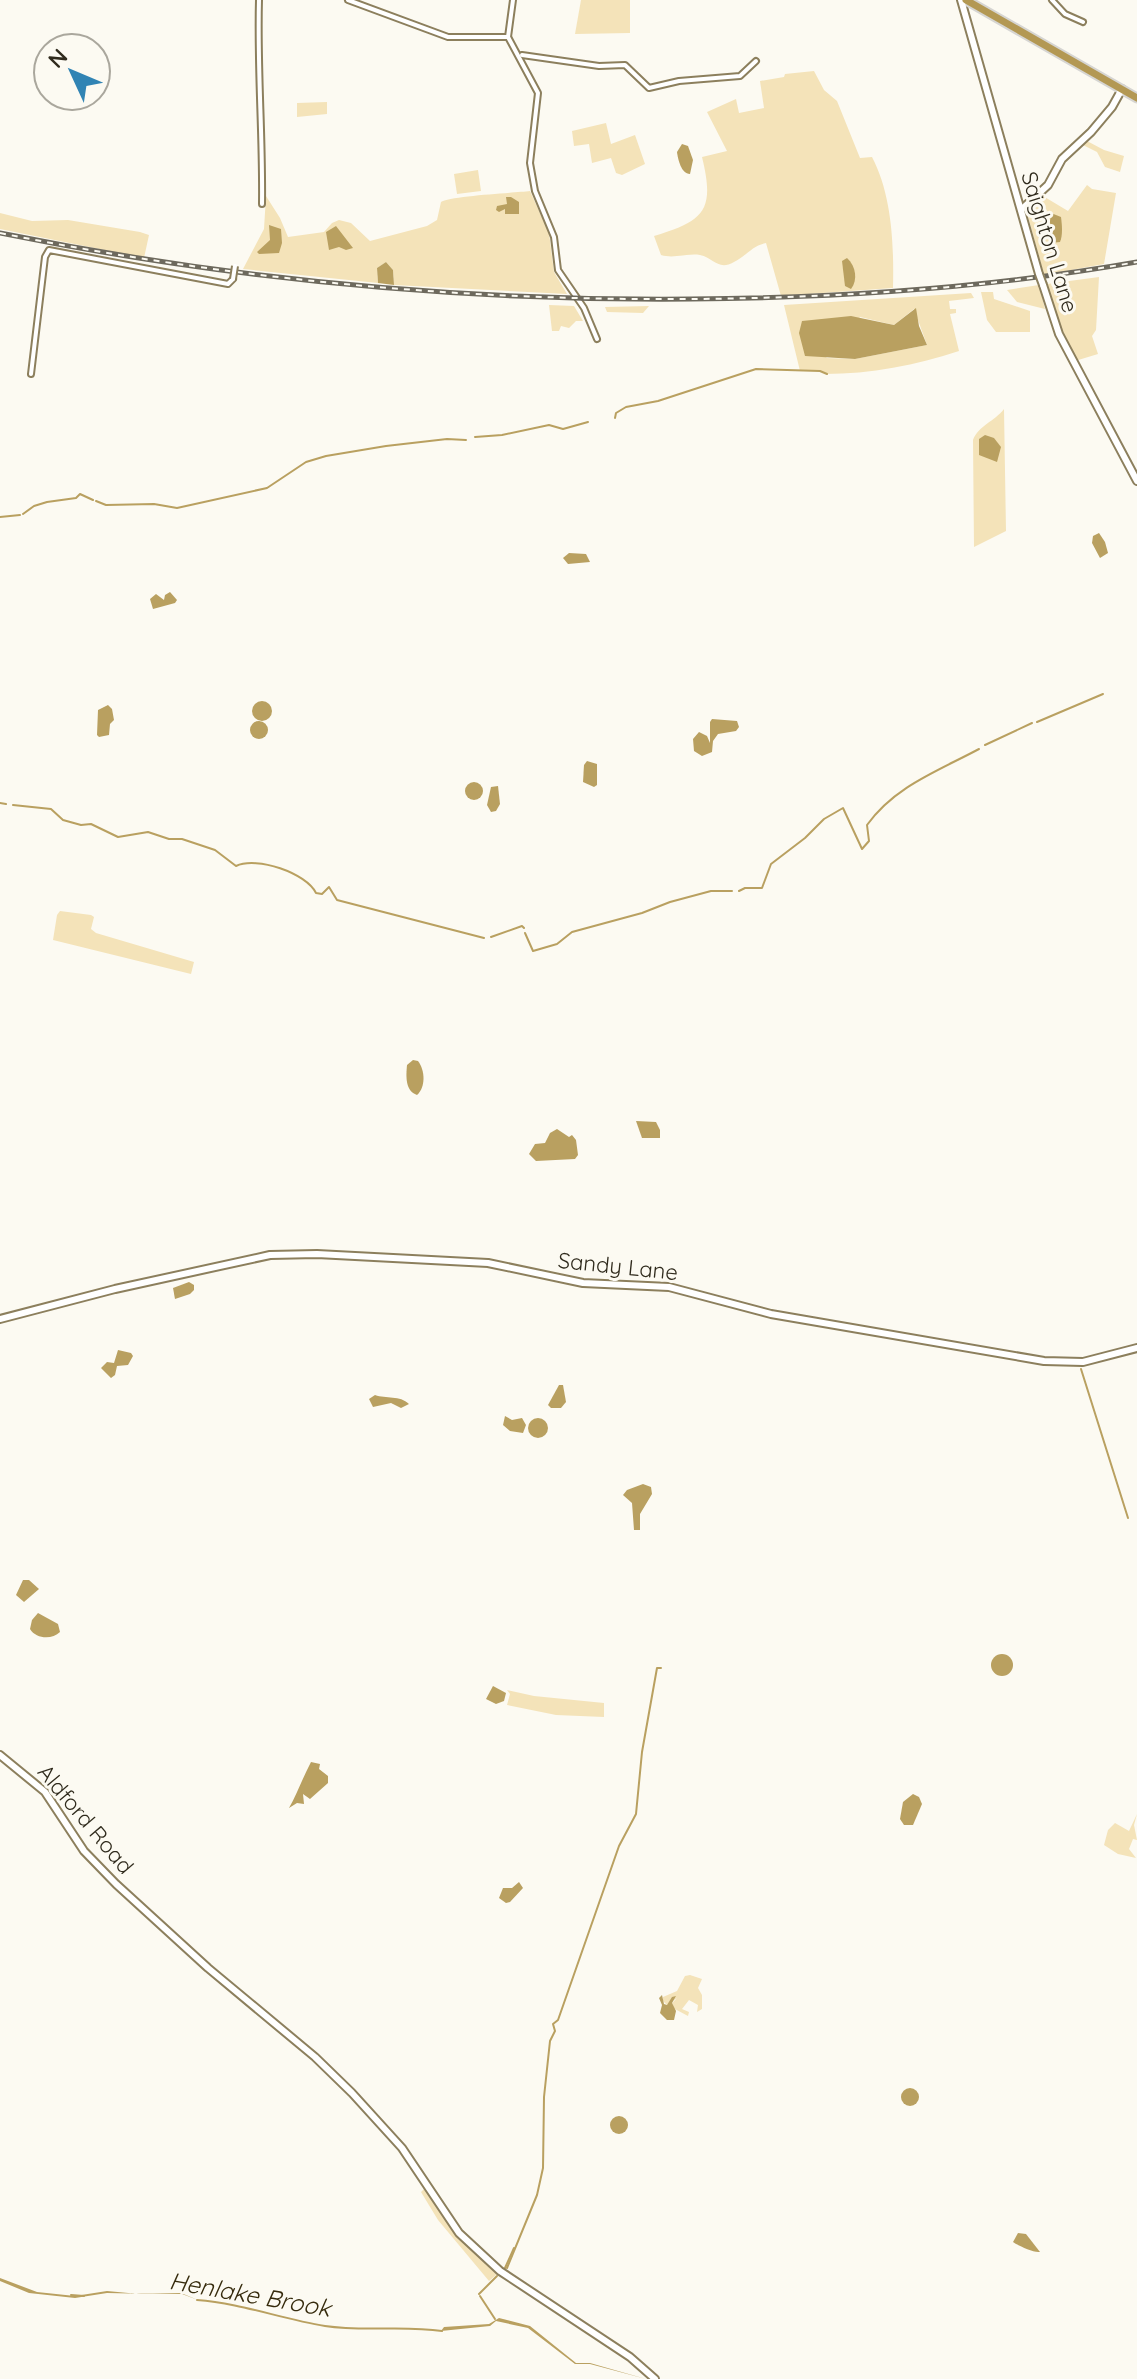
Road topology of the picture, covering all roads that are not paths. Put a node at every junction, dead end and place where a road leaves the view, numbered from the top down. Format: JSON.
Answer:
{"nodes":[{"id":1,"x":259,"y":0,"type":"edge"},
{"id":2,"x":348,"y":0,"type":"edge"},
{"id":3,"x":513,"y":0,"type":"edge"},
{"id":4,"x":963,"y":0,"type":"edge"},
{"id":5,"x":1052,"y":0,"type":"edge"},
{"id":6,"x":1083,"y":22,"type":"dead end"},
{"id":7,"x":508,"y":37,"type":"junction"},
{"id":8,"x":519,"y":54,"type":"junction"},
{"id":9,"x":756,"y":61,"type":"dead end"},
{"id":10,"x":1122,"y":89,"type":"junction"},
{"id":11,"x":1137,"y":98,"type":"edge"},
{"id":12,"x":262,"y":204,"type":"dead end"},
{"id":13,"x":1022,"y":209,"type":"junction"},
{"id":14,"x":235,"y":266,"type":"dead end"},
{"id":15,"x":597,"y":339,"type":"dead end"},
{"id":16,"x":31,"y":374,"type":"dead end"},
{"id":17,"x":1137,"y":481,"type":"edge"},
{"id":18,"x":0,"y":1319,"type":"edge"},
{"id":19,"x":1137,"y":1348,"type":"edge"},
{"id":20,"x":0,"y":1755,"type":"edge"},
{"id":21,"x":655,"y":2379,"type":"edge"}],
"edges":[{"from":1,"to":12,"type":"street"},
{"from":2,"to":7,"type":"street"},
{"from":3,"to":7,"type":"street"},
{"from":4,"to":10,"type":"highway"},
{"from":4,"to":13,"type":"street","name":"Saighton Lane"},
{"from":5,"to":6,"type":"street"},
{"from":7,"to":8,"type":"street"},
{"from":8,"to":9,"type":"street"},
{"from":8,"to":15,"type":"street"},
{"from":10,"to":11,"type":"highway"},
{"from":10,"to":13,"type":"street"},
{"from":13,"to":17,"type":"street","name":"Saighton Lane","bridge":true},
{"from":14,"to":16,"type":"street","bridge":true},
{"from":18,"to":19,"type":"street","name":"Sandy Lane"},
{"from":20,"to":21,"type":"street","name":"Aldford Road"}]}
